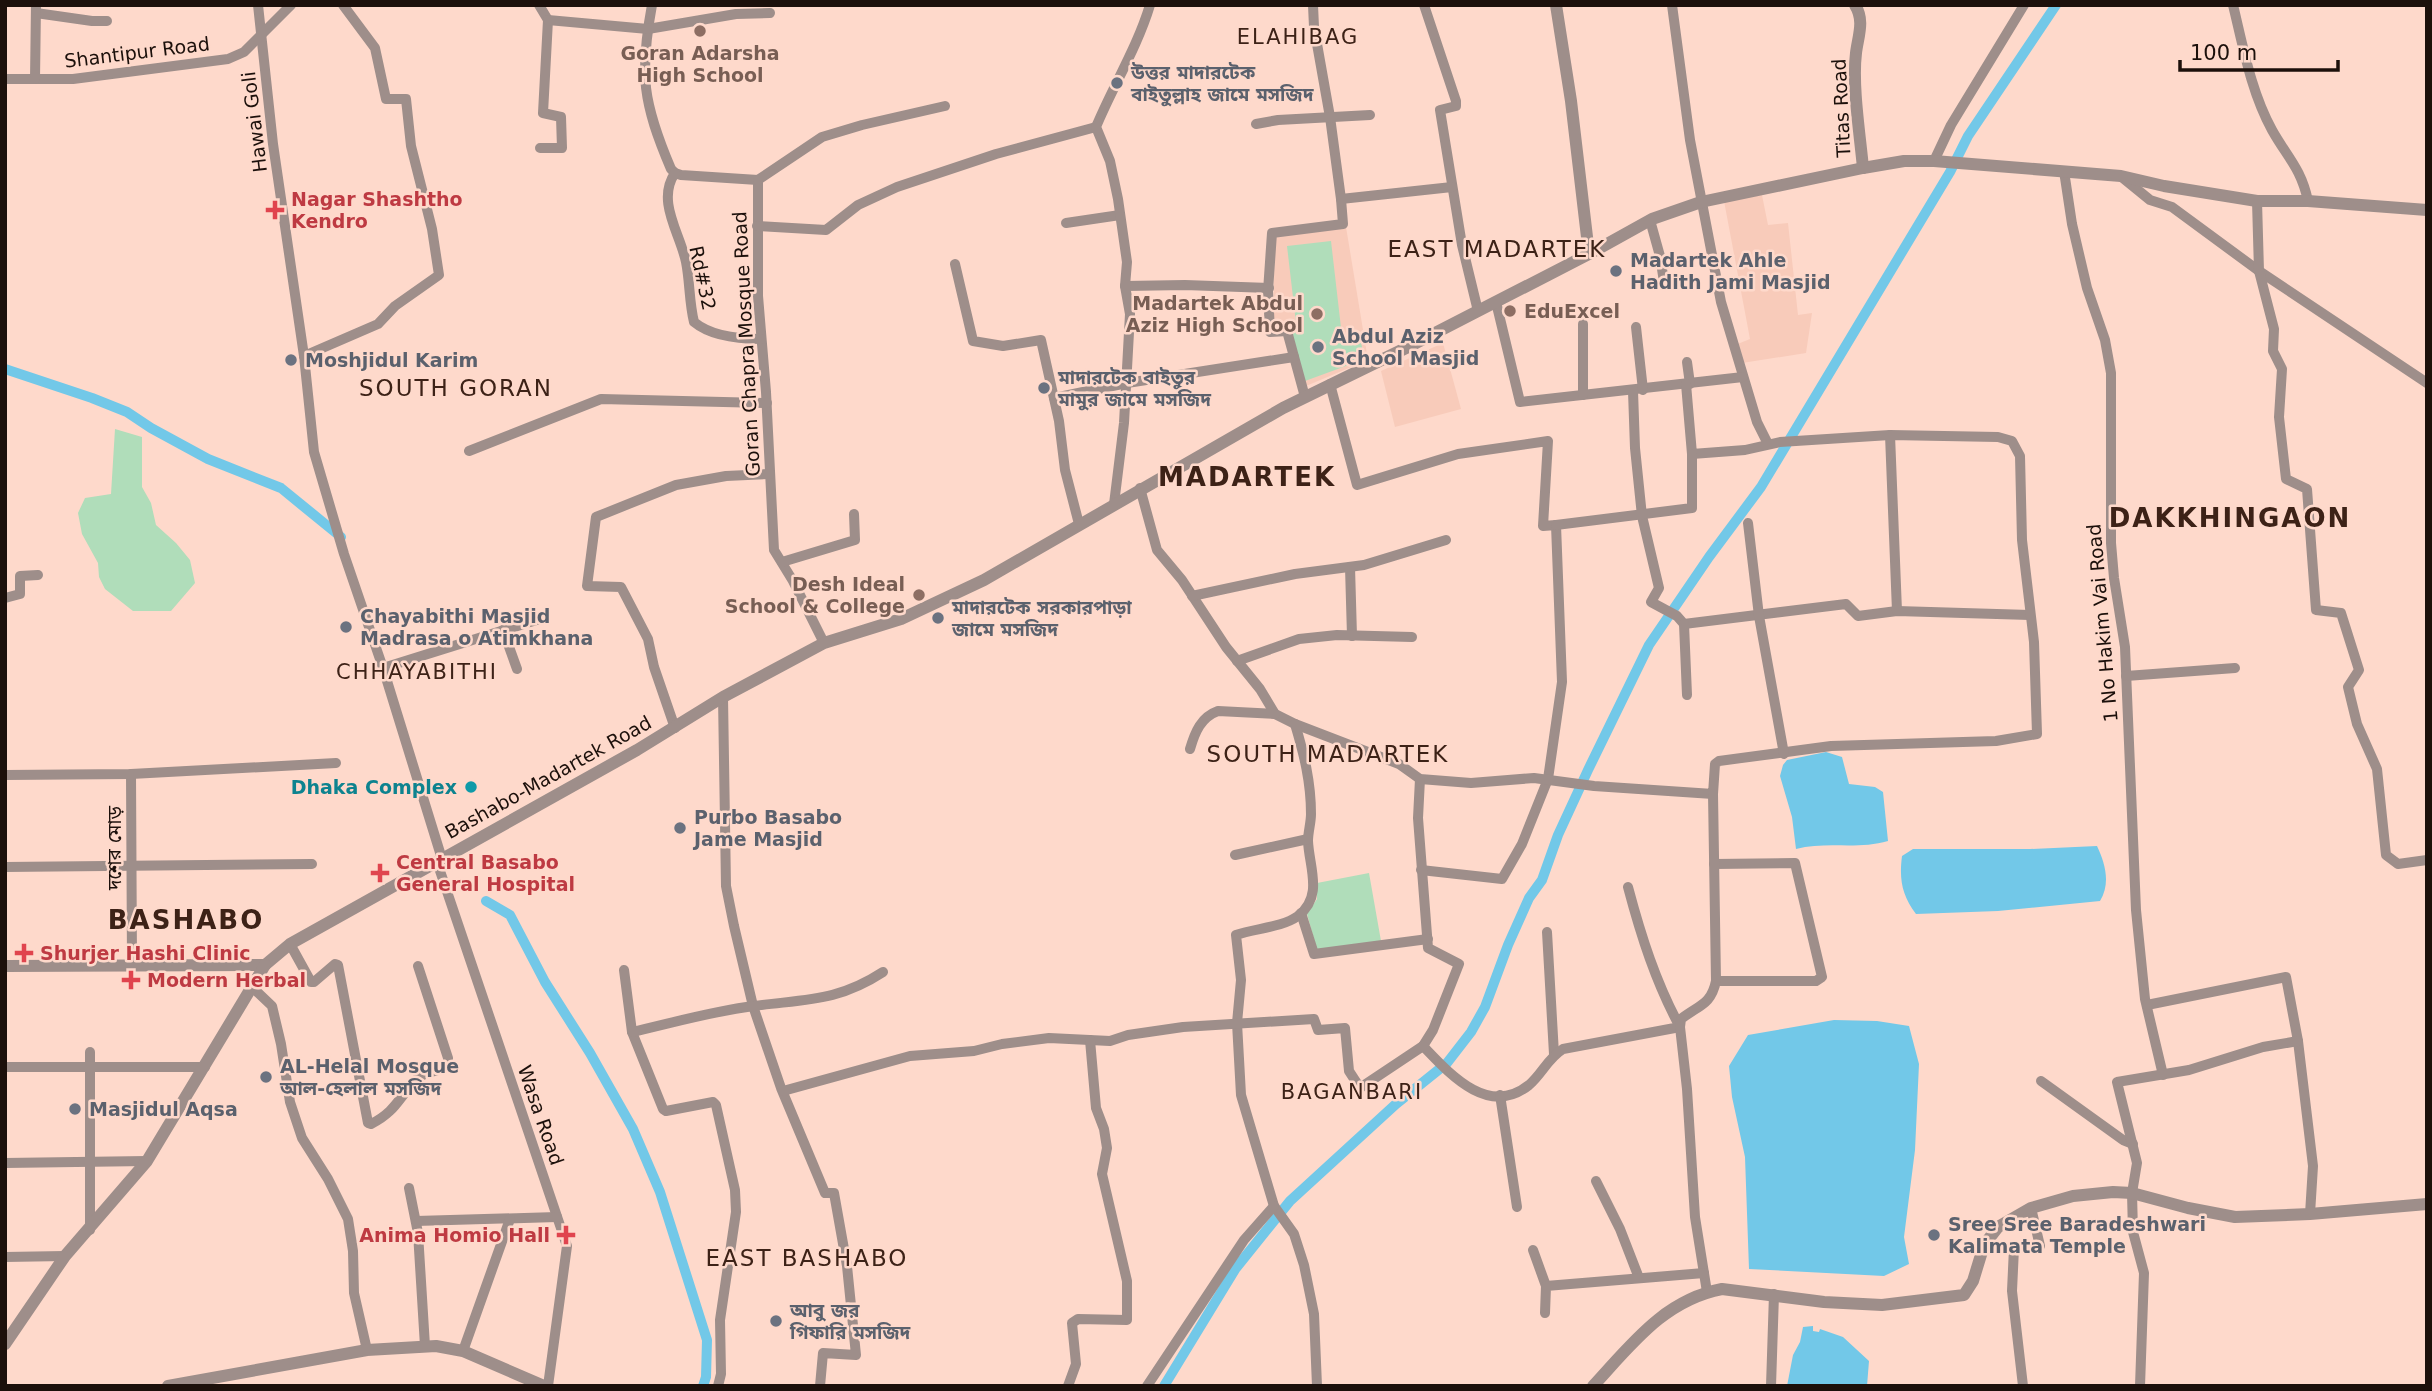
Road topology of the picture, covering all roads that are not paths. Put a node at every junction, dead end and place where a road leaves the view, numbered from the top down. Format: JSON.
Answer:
{"nodes":[{"id":1,"x":258,"y":5,"type":"edge"},
{"id":2,"x":291,"y":5,"type":"edge"},
{"id":3,"x":343,"y":5,"type":"edge"},
{"id":4,"x":539,"y":5,"type":"edge"},
{"id":5,"x":652,"y":5,"type":"edge"},
{"id":6,"x":1150,"y":5,"type":"edge"},
{"id":7,"x":1313,"y":5,"type":"edge"},
{"id":8,"x":1424,"y":5,"type":"edge"},
{"id":9,"x":1556,"y":5,"type":"edge"},
{"id":10,"x":1672,"y":5,"type":"edge"},
{"id":11,"x":1855,"y":5,"type":"edge"},
{"id":12,"x":2024,"y":5,"type":"edge"},
{"id":13,"x":2234,"y":5,"type":"edge"},
{"id":14,"x":36,"y":9,"type":"edge"},
{"id":15,"x":770,"y":13,"type":"dead end"},
{"id":16,"x":548,"y":20,"type":"junction"},
{"id":17,"x":107,"y":21,"type":"dead end"},
{"id":18,"x":648,"y":29,"type":"junction"},
{"id":19,"x":262,"y":33,"type":"junction"},
{"id":20,"x":5,"y":79,"type":"edge"},
{"id":21,"x":35,"y":79,"type":"junction"},
{"id":22,"x":945,"y":106,"type":"dead end"},
{"id":23,"x":1370,"y":115,"type":"dead end"},
{"id":24,"x":1331,"y":117,"type":"junction"},
{"id":25,"x":1256,"y":124,"type":"dead end"},
{"id":26,"x":1096,"y":127,"type":"junction"},
{"id":27,"x":540,"y":148,"type":"dead end"},
{"id":28,"x":1939,"y":162,"type":"junction"},
{"id":29,"x":1863,"y":169,"type":"junction"},
{"id":30,"x":2064,"y":171,"type":"junction"},
{"id":31,"x":675,"y":173,"type":"junction"},
{"id":32,"x":2121,"y":176,"type":"junction"},
{"id":33,"x":758,"y":180,"type":"junction"},
{"id":34,"x":1452,"y":187,"type":"junction"},
{"id":35,"x":1341,"y":199,"type":"junction"},
{"id":36,"x":2257,"y":201,"type":"junction"},
{"id":37,"x":2308,"y":201,"type":"junction"},
{"id":38,"x":1701,"y":202,"type":"junction"},
{"id":39,"x":2427,"y":210,"type":"edge"},
{"id":40,"x":1120,"y":215,"type":"junction"},
{"id":41,"x":1650,"y":220,"type":"junction"},
{"id":42,"x":1066,"y":223,"type":"dead end"},
{"id":43,"x":757,"y":226,"type":"junction"},
{"id":44,"x":1589,"y":254,"type":"junction"},
{"id":45,"x":955,"y":264,"type":"dead end"},
{"id":46,"x":2259,"y":271,"type":"junction"},
{"id":47,"x":1664,"y":282,"type":"dead end"},
{"id":48,"x":1125,"y":286,"type":"junction"},
{"id":49,"x":1269,"y":288,"type":"junction"},
{"id":50,"x":1496,"y":302,"type":"junction"},
{"id":51,"x":1478,"y":311,"type":"junction"},
{"id":52,"x":1583,"y":324,"type":"dead end"},
{"id":53,"x":1636,"y":327,"type":"dead end"},
{"id":54,"x":761,"y":339,"type":"junction"},
{"id":55,"x":304,"y":356,"type":"junction"},
{"id":56,"x":1294,"y":357,"type":"junction"},
{"id":57,"x":1688,"y":362,"type":"dead end"},
{"id":58,"x":1743,"y":377,"type":"junction"},
{"id":59,"x":1127,"y":383,"type":"junction"},
{"id":60,"x":2427,"y":383,"type":"edge"},
{"id":61,"x":1330,"y":384,"type":"junction"},
{"id":62,"x":1688,"y":384,"type":"junction"},
{"id":63,"x":1638,"y":390,"type":"junction"},
{"id":64,"x":1583,"y":395,"type":"junction"},
{"id":65,"x":1305,"y":397,"type":"junction"},
{"id":66,"x":1054,"y":398,"type":"junction"},
{"id":67,"x":767,"y":403,"type":"junction"},
{"id":68,"x":1889,"y":435,"type":"junction"},
{"id":69,"x":1774,"y":443,"type":"junction"},
{"id":70,"x":469,"y":451,"type":"dead end"},
{"id":71,"x":1692,"y":454,"type":"junction"},
{"id":72,"x":770,"y":474,"type":"junction"},
{"id":73,"x":1140,"y":488,"type":"junction"},
{"id":74,"x":1114,"y":504,"type":"junction"},
{"id":75,"x":854,"y":514,"type":"dead end"},
{"id":76,"x":1642,"y":516,"type":"junction"},
{"id":77,"x":1748,"y":523,"type":"dead end"},
{"id":78,"x":1079,"y":524,"type":"junction"},
{"id":79,"x":1556,"y":525,"type":"junction"},
{"id":80,"x":1446,"y":540,"type":"dead end"},
{"id":81,"x":344,"y":554,"type":"joint"},
{"id":82,"x":782,"y":562,"type":"junction"},
{"id":83,"x":1350,"y":567,"type":"junction"},
{"id":84,"x":38,"y":575,"type":"dead end"},
{"id":85,"x":1192,"y":596,"type":"junction"},
{"id":86,"x":5,"y":598,"type":"edge"},
{"id":87,"x":1897,"y":611,"type":"junction"},
{"id":88,"x":2030,"y":615,"type":"junction"},
{"id":89,"x":1759,"y":616,"type":"junction"},
{"id":90,"x":546,"y":617,"type":"dead end"},
{"id":91,"x":1680,"y":620,"type":"junction"},
{"id":92,"x":503,"y":630,"type":"junction"},
{"id":93,"x":1352,"y":636,"type":"junction"},
{"id":94,"x":1412,"y":637,"type":"dead end"},
{"id":95,"x":824,"y":643,"type":"junction"},
{"id":96,"x":1237,"y":660,"type":"junction"},
{"id":97,"x":383,"y":668,"type":"junction"},
{"id":98,"x":2235,"y":668,"type":"dead end"},
{"id":99,"x":517,"y":669,"type":"dead end"},
{"id":100,"x":2126,"y":676,"type":"junction"},
{"id":101,"x":1687,"y":695,"type":"dead end"},
{"id":102,"x":723,"y":697,"type":"junction"},
{"id":103,"x":1275,"y":714,"type":"junction"},
{"id":104,"x":1295,"y":724,"type":"junction"},
{"id":105,"x":675,"y":728,"type":"junction"},
{"id":106,"x":1190,"y":748,"type":"dead end"},
{"id":107,"x":1784,"y":754,"type":"junction"},
{"id":108,"x":336,"y":763,"type":"dead end"},
{"id":109,"x":131,"y":774,"type":"junction"},
{"id":110,"x":5,"y":775,"type":"edge"},
{"id":111,"x":1420,"y":779,"type":"junction"},
{"id":112,"x":1548,"y":779,"type":"junction"},
{"id":113,"x":1713,"y":794,"type":"junction"},
{"id":114,"x":1308,"y":839,"type":"junction"},
{"id":115,"x":1235,"y":855,"type":"dead end"},
{"id":116,"x":2427,"y":860,"type":"edge"},
{"id":117,"x":439,"y":861,"type":"junction"},
{"id":118,"x":312,"y":864,"type":"dead end"},
{"id":119,"x":1714,"y":864,"type":"junction"},
{"id":120,"x":132,"y":866,"type":"junction"},
{"id":121,"x":5,"y":867,"type":"edge"},
{"id":122,"x":1421,"y":870,"type":"junction"},
{"id":123,"x":1628,"y":887,"type":"dead end"},
{"id":124,"x":1301,"y":913,"type":"junction"},
{"id":125,"x":1547,"y":932,"type":"dead end"},
{"id":126,"x":1427,"y":939,"type":"junction"},
{"id":127,"x":290,"y":944,"type":"junction"},
{"id":128,"x":132,"y":964,"type":"junction"},
{"id":129,"x":265,"y":965,"type":"junction"},
{"id":130,"x":5,"y":966,"type":"edge"},
{"id":131,"x":418,"y":966,"type":"dead end"},
{"id":132,"x":624,"y":970,"type":"dead end"},
{"id":133,"x":883,"y":972,"type":"dead end"},
{"id":134,"x":1716,"y":981,"type":"junction"},
{"id":135,"x":251,"y":986,"type":"junction"},
{"id":136,"x":2147,"y":1005,"type":"junction"},
{"id":137,"x":753,"y":1006,"type":"junction"},
{"id":138,"x":1237,"y":1023,"type":"junction"},
{"id":139,"x":1680,"y":1027,"type":"junction"},
{"id":140,"x":632,"y":1032,"type":"junction"},
{"id":141,"x":1090,"y":1040,"type":"junction"},
{"id":142,"x":2298,"y":1041,"type":"junction"},
{"id":143,"x":1423,"y":1046,"type":"junction"},
{"id":144,"x":90,"y":1052,"type":"dead end"},
{"id":145,"x":1554,"y":1054,"type":"junction"},
{"id":146,"x":5,"y":1067,"type":"edge"},
{"id":147,"x":89,"y":1067,"type":"junction"},
{"id":148,"x":205,"y":1067,"type":"junction"},
{"id":149,"x":2163,"y":1075,"type":"junction"},
{"id":150,"x":2041,"y":1082,"type":"dead end"},
{"id":151,"x":783,"y":1091,"type":"junction"},
{"id":152,"x":1500,"y":1095,"type":"junction"},
{"id":153,"x":2133,"y":1144,"type":"junction"},
{"id":154,"x":147,"y":1161,"type":"junction"},
{"id":155,"x":5,"y":1163,"type":"edge"},
{"id":156,"x":90,"y":1163,"type":"junction"},
{"id":157,"x":1596,"y":1181,"type":"dead end"},
{"id":158,"x":409,"y":1188,"type":"dead end"},
{"id":159,"x":2132,"y":1193,"type":"junction"},
{"id":160,"x":2427,"y":1204,"type":"edge"},
{"id":161,"x":1517,"y":1207,"type":"dead end"},
{"id":162,"x":2031,"y":1208,"type":"junction"},
{"id":163,"x":1279,"y":1213,"type":"junction"},
{"id":164,"x":2310,"y":1214,"type":"junction"},
{"id":165,"x":557,"y":1217,"type":"junction"},
{"id":166,"x":510,"y":1219,"type":"junction"},
{"id":167,"x":416,"y":1222,"type":"junction"},
{"id":168,"x":90,"y":1230,"type":"junction"},
{"id":169,"x":1532,"y":1250,"type":"dead end"},
{"id":170,"x":65,"y":1256,"type":"junction"},
{"id":171,"x":5,"y":1257,"type":"edge"},
{"id":172,"x":1704,"y":1273,"type":"junction"},
{"id":173,"x":1640,"y":1278,"type":"junction"},
{"id":174,"x":1546,"y":1286,"type":"junction"},
{"id":175,"x":1707,"y":1292,"type":"junction"},
{"id":176,"x":1774,"y":1294,"type":"junction"},
{"id":177,"x":1545,"y":1313,"type":"dead end"},
{"id":178,"x":5,"y":1344,"type":"edge"},
{"id":179,"x":425,"y":1346,"type":"junction"},
{"id":180,"x":367,"y":1350,"type":"junction"},
{"id":181,"x":463,"y":1351,"type":"junction"},
{"id":182,"x":169,"y":1386,"type":"edge"},
{"id":183,"x":546,"y":1386,"type":"edge"},
{"id":184,"x":718,"y":1386,"type":"edge"},
{"id":185,"x":820,"y":1386,"type":"edge"},
{"id":186,"x":1068,"y":1386,"type":"edge"},
{"id":187,"x":1147,"y":1386,"type":"edge"},
{"id":188,"x":1317,"y":1386,"type":"edge"},
{"id":189,"x":1593,"y":1386,"type":"edge"},
{"id":190,"x":1771,"y":1386,"type":"edge"},
{"id":191,"x":2023,"y":1386,"type":"edge"},
{"id":192,"x":2140,"y":1386,"type":"edge"}],
"edges":[{"from":1,"to":19,"type":"street","name":"Hawai Goli"},
{"from":2,"to":19,"type":"street","name":"Shantipur Road"},
{"from":3,"to":55,"type":"street"},
{"from":4,"to":16,"type":"street"},
{"from":5,"to":18,"type":"street"},
{"from":6,"to":26,"type":"street"},
{"from":7,"to":24,"type":"street"},
{"from":8,"to":34,"type":"street"},
{"from":9,"to":44,"type":"street"},
{"from":10,"to":38,"type":"street"},
{"from":11,"to":29,"type":"street","name":"Titas Road"},
{"from":12,"to":28,"type":"street"},
{"from":13,"to":37,"type":"street"},
{"from":14,"to":17,"type":"street"},
{"from":14,"to":21,"type":"street"},
{"from":15,"to":18,"type":"street"},
{"from":16,"to":18,"type":"street"},
{"from":16,"to":27,"type":"street"},
{"from":18,"to":31,"type":"street"},
{"from":19,"to":21,"type":"street","name":"Shantipur Road"},
{"from":19,"to":55,"type":"street","name":"Hawai Goli"},
{"from":20,"to":21,"type":"street","name":"Shantipur Road"},
{"from":22,"to":33,"type":"street"},
{"from":23,"to":24,"type":"street"},
{"from":24,"to":25,"type":"street"},
{"from":24,"to":35,"type":"street"},
{"from":26,"to":40,"type":"street"},
{"from":26,"to":43,"type":"street"},
{"from":28,"to":29,"type":"street","name":"Bashabo-Madartek Road"},
{"from":28,"to":30,"type":"street","name":"Bashabo-Madartek Road"},
{"from":29,"to":38,"type":"street","name":"Bashabo-Madartek Road"},
{"from":30,"to":32,"type":"street","name":"Bashabo-Madartek Road"},
{"from":30,"to":100,"type":"street","name":"1 No Hakim Vai Road"},
{"from":31,"to":33,"type":"street"},
{"from":31,"to":54,"type":"street","name":"Rd#32"},
{"from":32,"to":36,"type":"street","name":"Bashabo-Madartek Road"},
{"from":32,"to":46,"type":"street"},
{"from":33,"to":43,"type":"street","name":"Goran Chapra Mosque Road"},
{"from":34,"to":35,"type":"street"},
{"from":34,"to":51,"type":"street"},
{"from":35,"to":49,"type":"street"},
{"from":36,"to":37,"type":"street","name":"Bashabo-Madartek Road"},
{"from":36,"to":46,"type":"street"},
{"from":37,"to":39,"type":"street","name":"Bashabo-Madartek Road"},
{"from":38,"to":41,"type":"street","name":"Bashabo-Madartek Road"},
{"from":38,"to":58,"type":"street"},
{"from":40,"to":42,"type":"street"},
{"from":40,"to":48,"type":"street"},
{"from":41,"to":44,"type":"street","name":"Bashabo-Madartek Road"},
{"from":41,"to":47,"type":"street"},
{"from":43,"to":54,"type":"street","name":"Goran Chapra Mosque Road"},
{"from":44,"to":50,"type":"street","name":"Bashabo-Madartek Road"},
{"from":45,"to":66,"type":"street"},
{"from":46,"to":60,"type":"street"},
{"from":46,"to":116,"type":"street"},
{"from":48,"to":49,"type":"street"},
{"from":48,"to":59,"type":"street"},
{"from":49,"to":56,"type":"street"},
{"from":50,"to":51,"type":"street","name":"Bashabo-Madartek Road"},
{"from":50,"to":64,"type":"street"},
{"from":51,"to":61,"type":"street","name":"Bashabo-Madartek Road"},
{"from":52,"to":64,"type":"street"},
{"from":53,"to":63,"type":"street"},
{"from":54,"to":67,"type":"street","name":"Goran Chapra Mosque Road"},
{"from":55,"to":81,"type":"street","name":"Hawai Goli"},
{"from":56,"to":59,"type":"street"},
{"from":56,"to":65,"type":"street"},
{"from":57,"to":62,"type":"street"},
{"from":58,"to":62,"type":"street"},
{"from":58,"to":69,"type":"street"},
{"from":59,"to":66,"type":"street"},
{"from":59,"to":74,"type":"street"},
{"from":61,"to":65,"type":"street","name":"Bashabo-Madartek Road"},
{"from":61,"to":79,"type":"street"},
{"from":62,"to":63,"type":"street"},
{"from":62,"to":71,"type":"street"},
{"from":63,"to":64,"type":"street"},
{"from":63,"to":76,"type":"street"},
{"from":65,"to":73,"type":"street","name":"Bashabo-Madartek Road"},
{"from":66,"to":78,"type":"street"},
{"from":67,"to":70,"type":"street"},
{"from":67,"to":72,"type":"street","name":"Goran Chapra Mosque Road"},
{"from":68,"to":69,"type":"street"},
{"from":68,"to":87,"type":"street"},
{"from":68,"to":88,"type":"street"},
{"from":69,"to":71,"type":"street"},
{"from":71,"to":76,"type":"street"},
{"from":72,"to":82,"type":"street","name":"Goran Chapra Mosque Road"},
{"from":72,"to":105,"type":"street"},
{"from":73,"to":74,"type":"street","name":"Bashabo-Madartek Road"},
{"from":73,"to":85,"type":"street"},
{"from":74,"to":78,"type":"street","name":"Bashabo-Madartek Road"},
{"from":75,"to":82,"type":"street"},
{"from":76,"to":79,"type":"street"},
{"from":76,"to":91,"type":"street"},
{"from":77,"to":89,"type":"street"},
{"from":78,"to":95,"type":"street","name":"Bashabo-Madartek Road"},
{"from":79,"to":112,"type":"street"},
{"from":80,"to":83,"type":"street"},
{"from":81,"to":97,"type":"street","name":"Wasa Road"},
{"from":82,"to":95,"type":"street","name":"Goran Chapra Mosque Road"},
{"from":83,"to":85,"type":"street"},
{"from":83,"to":93,"type":"street"},
{"from":84,"to":86,"type":"street"},
{"from":85,"to":96,"type":"street"},
{"from":87,"to":88,"type":"street"},
{"from":87,"to":89,"type":"street"},
{"from":88,"to":107,"type":"street"},
{"from":89,"to":91,"type":"street"},
{"from":89,"to":107,"type":"street"},
{"from":90,"to":92,"type":"street"},
{"from":91,"to":101,"type":"street"},
{"from":92,"to":97,"type":"street"},
{"from":92,"to":99,"type":"street"},
{"from":93,"to":94,"type":"street"},
{"from":93,"to":96,"type":"street"},
{"from":95,"to":102,"type":"street","name":"Bashabo-Madartek Road"},
{"from":96,"to":103,"type":"street"},
{"from":97,"to":117,"type":"street","name":"Wasa Road"},
{"from":98,"to":100,"type":"street"},
{"from":100,"to":136,"type":"street","name":"1 No Hakim Vai Road"},
{"from":102,"to":105,"type":"street","name":"Bashabo-Madartek Road"},
{"from":102,"to":137,"type":"street"},
{"from":103,"to":104,"type":"street"},
{"from":103,"to":106,"type":"street"},
{"from":104,"to":111,"type":"street"},
{"from":104,"to":114,"type":"street"},
{"from":105,"to":117,"type":"street","name":"Bashabo-Madartek Road"},
{"from":107,"to":113,"type":"street"},
{"from":108,"to":109,"type":"street"},
{"from":109,"to":110,"type":"street"},
{"from":109,"to":120,"type":"street","name":"দশের মোড়"},
{"from":111,"to":112,"type":"street"},
{"from":111,"to":122,"type":"street"},
{"from":112,"to":113,"type":"street"},
{"from":112,"to":122,"type":"street"},
{"from":113,"to":119,"type":"street"},
{"from":114,"to":115,"type":"street"},
{"from":114,"to":124,"type":"street"},
{"from":117,"to":127,"type":"street","name":"Bashabo-Madartek Road"},
{"from":117,"to":165,"type":"street","name":"Wasa Road"},
{"from":118,"to":120,"type":"street"},
{"from":119,"to":134,"type":"street"},
{"from":119,"to":134,"type":"street"},
{"from":120,"to":121,"type":"street"},
{"from":120,"to":128,"type":"street","name":"দশের মোড়"},
{"from":122,"to":126,"type":"street"},
{"from":123,"to":139,"type":"street"},
{"from":124,"to":126,"type":"street"},
{"from":124,"to":138,"type":"street"},
{"from":125,"to":145,"type":"street"},
{"from":126,"to":143,"type":"street"},
{"from":127,"to":129,"type":"street","name":"Bashabo-Madartek Road"},
{"from":127,"to":131,"type":"street"},
{"from":128,"to":129,"type":"street"},
{"from":128,"to":130,"type":"street"},
{"from":129,"to":135,"type":"street","name":"Bashabo-Madartek Road"},
{"from":132,"to":140,"type":"street"},
{"from":133,"to":137,"type":"street"},
{"from":134,"to":139,"type":"street"},
{"from":135,"to":148,"type":"street","name":"Bashabo-Madartek Road"},
{"from":135,"to":180,"type":"street"},
{"from":136,"to":142,"type":"street"},
{"from":136,"to":149,"type":"street","name":"1 No Hakim Vai Road"},
{"from":137,"to":140,"type":"street"},
{"from":137,"to":151,"type":"street"},
{"from":138,"to":141,"type":"street"},
{"from":138,"to":143,"type":"street"},
{"from":138,"to":163,"type":"street"},
{"from":139,"to":145,"type":"street"},
{"from":139,"to":172,"type":"street"},
{"from":140,"to":184,"type":"street"},
{"from":141,"to":151,"type":"street"},
{"from":141,"to":186,"type":"street"},
{"from":142,"to":149,"type":"street"},
{"from":142,"to":164,"type":"street"},
{"from":143,"to":152,"type":"street"},
{"from":144,"to":147,"type":"street"},
{"from":145,"to":152,"type":"street"},
{"from":146,"to":147,"type":"street"},
{"from":147,"to":148,"type":"street"},
{"from":147,"to":156,"type":"street"},
{"from":148,"to":154,"type":"street","name":"Bashabo-Madartek Road"},
{"from":149,"to":153,"type":"street"},
{"from":150,"to":153,"type":"street"},
{"from":151,"to":185,"type":"street"},
{"from":152,"to":161,"type":"street"},
{"from":153,"to":159,"type":"street"},
{"from":154,"to":156,"type":"street"},
{"from":154,"to":168,"type":"street","name":"Bashabo-Madartek Road"},
{"from":155,"to":156,"type":"street"},
{"from":156,"to":168,"type":"street"},
{"from":157,"to":173,"type":"street"},
{"from":158,"to":167,"type":"street"},
{"from":159,"to":162,"type":"street"},
{"from":159,"to":164,"type":"street"},
{"from":159,"to":192,"type":"street"},
{"from":160,"to":164,"type":"street"},
{"from":162,"to":176,"type":"street"},
{"from":162,"to":191,"type":"street"},
{"from":163,"to":187,"type":"street"},
{"from":163,"to":188,"type":"street"},
{"from":165,"to":166,"type":"street"},
{"from":165,"to":183,"type":"street","name":"Wasa Road"},
{"from":166,"to":167,"type":"street"},
{"from":166,"to":181,"type":"street"},
{"from":167,"to":179,"type":"street"},
{"from":168,"to":170,"type":"street","name":"Bashabo-Madartek Road"},
{"from":169,"to":174,"type":"street"},
{"from":170,"to":171,"type":"street"},
{"from":170,"to":178,"type":"street","name":"Bashabo-Madartek Road"},
{"from":172,"to":173,"type":"street"},
{"from":172,"to":175,"type":"street"},
{"from":173,"to":174,"type":"street"},
{"from":174,"to":177,"type":"street"},
{"from":175,"to":176,"type":"street"},
{"from":175,"to":189,"type":"street"},
{"from":176,"to":190,"type":"street"},
{"from":179,"to":180,"type":"street"},
{"from":179,"to":181,"type":"street"},
{"from":180,"to":182,"type":"street"},
{"from":181,"to":183,"type":"street"}]}
